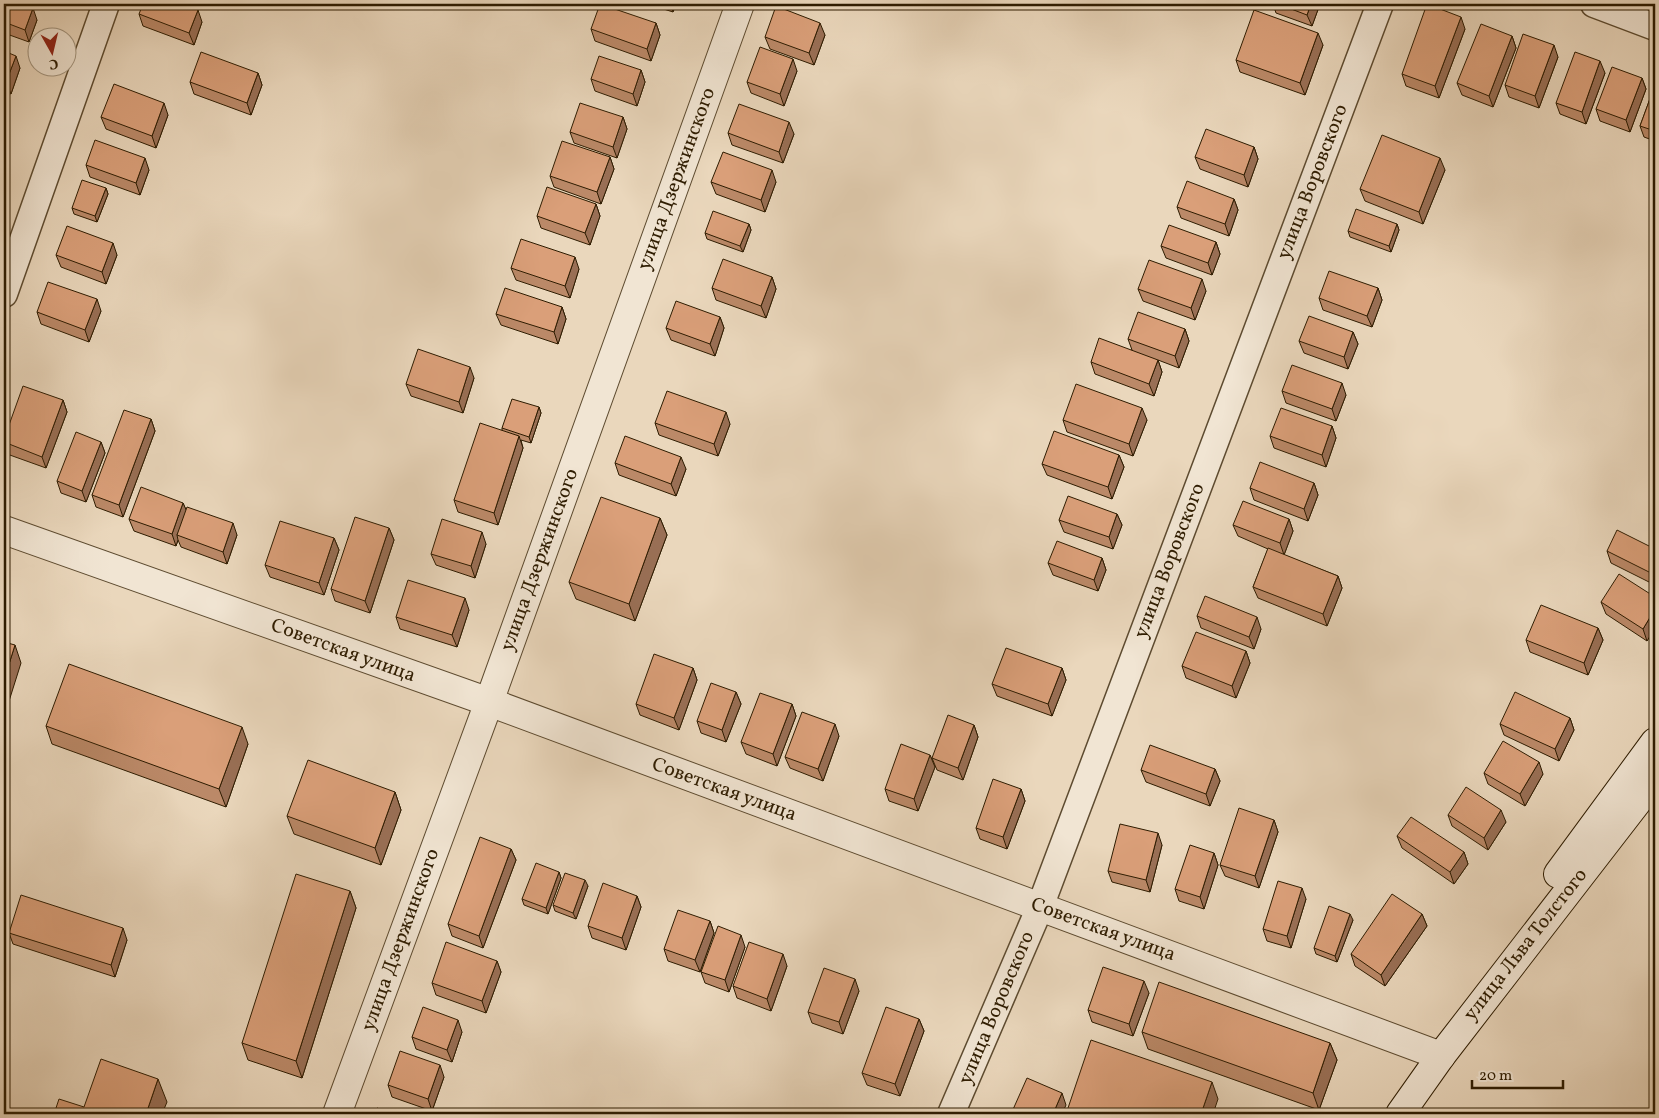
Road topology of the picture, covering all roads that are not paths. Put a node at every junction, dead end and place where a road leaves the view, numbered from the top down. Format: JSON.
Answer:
{"nodes":[{"id":1,"x":106,"y":4,"type":"edge"},
{"id":2,"x":740,"y":4,"type":"edge"},
{"id":3,"x":1380,"y":4,"type":"edge"},
{"id":4,"x":1594,"y":4,"type":"edge"},
{"id":5,"x":1655,"y":27,"type":"edge"},
{"id":6,"x":4,"y":294,"type":"edge"},
{"id":7,"x":4,"y":530,"type":"edge"},
{"id":8,"x":488,"y":702,"type":"junction"},
{"id":9,"x":1655,"y":742,"type":"edge"},
{"id":10,"x":1655,"y":779,"type":"edge"},
{"id":11,"x":1040,"y":907,"type":"junction"},
{"id":12,"x":1435,"y":1053,"type":"junction"},
{"id":13,"x":336,"y":1114,"type":"edge"},
{"id":14,"x":951,"y":1114,"type":"edge"},
{"id":15,"x":1400,"y":1114,"type":"edge"}],
"edges":[{"from":1,"to":6,"type":"street"},
{"from":2,"to":8,"type":"street","name":"улица Дзержинского"},
{"from":3,"to":11,"type":"street","name":"улица Воровского"},
{"from":4,"to":5,"type":"street"},
{"from":7,"to":8,"type":"street","name":"Советская улица"},
{"from":8,"to":11,"type":"street","name":"Советская улица"},
{"from":8,"to":13,"type":"street","name":"улица Дзержинского"},
{"from":9,"to":12,"type":"street","name":"улица Льва Толстого"},
{"from":10,"to":12,"type":"street","name":"улица Льва Толстого"},
{"from":11,"to":12,"type":"street","name":"Советская улица"},
{"from":11,"to":14,"type":"street","name":"улица Воровского"},
{"from":12,"to":15,"type":"street","name":"улица Льва Толстого"}]}
